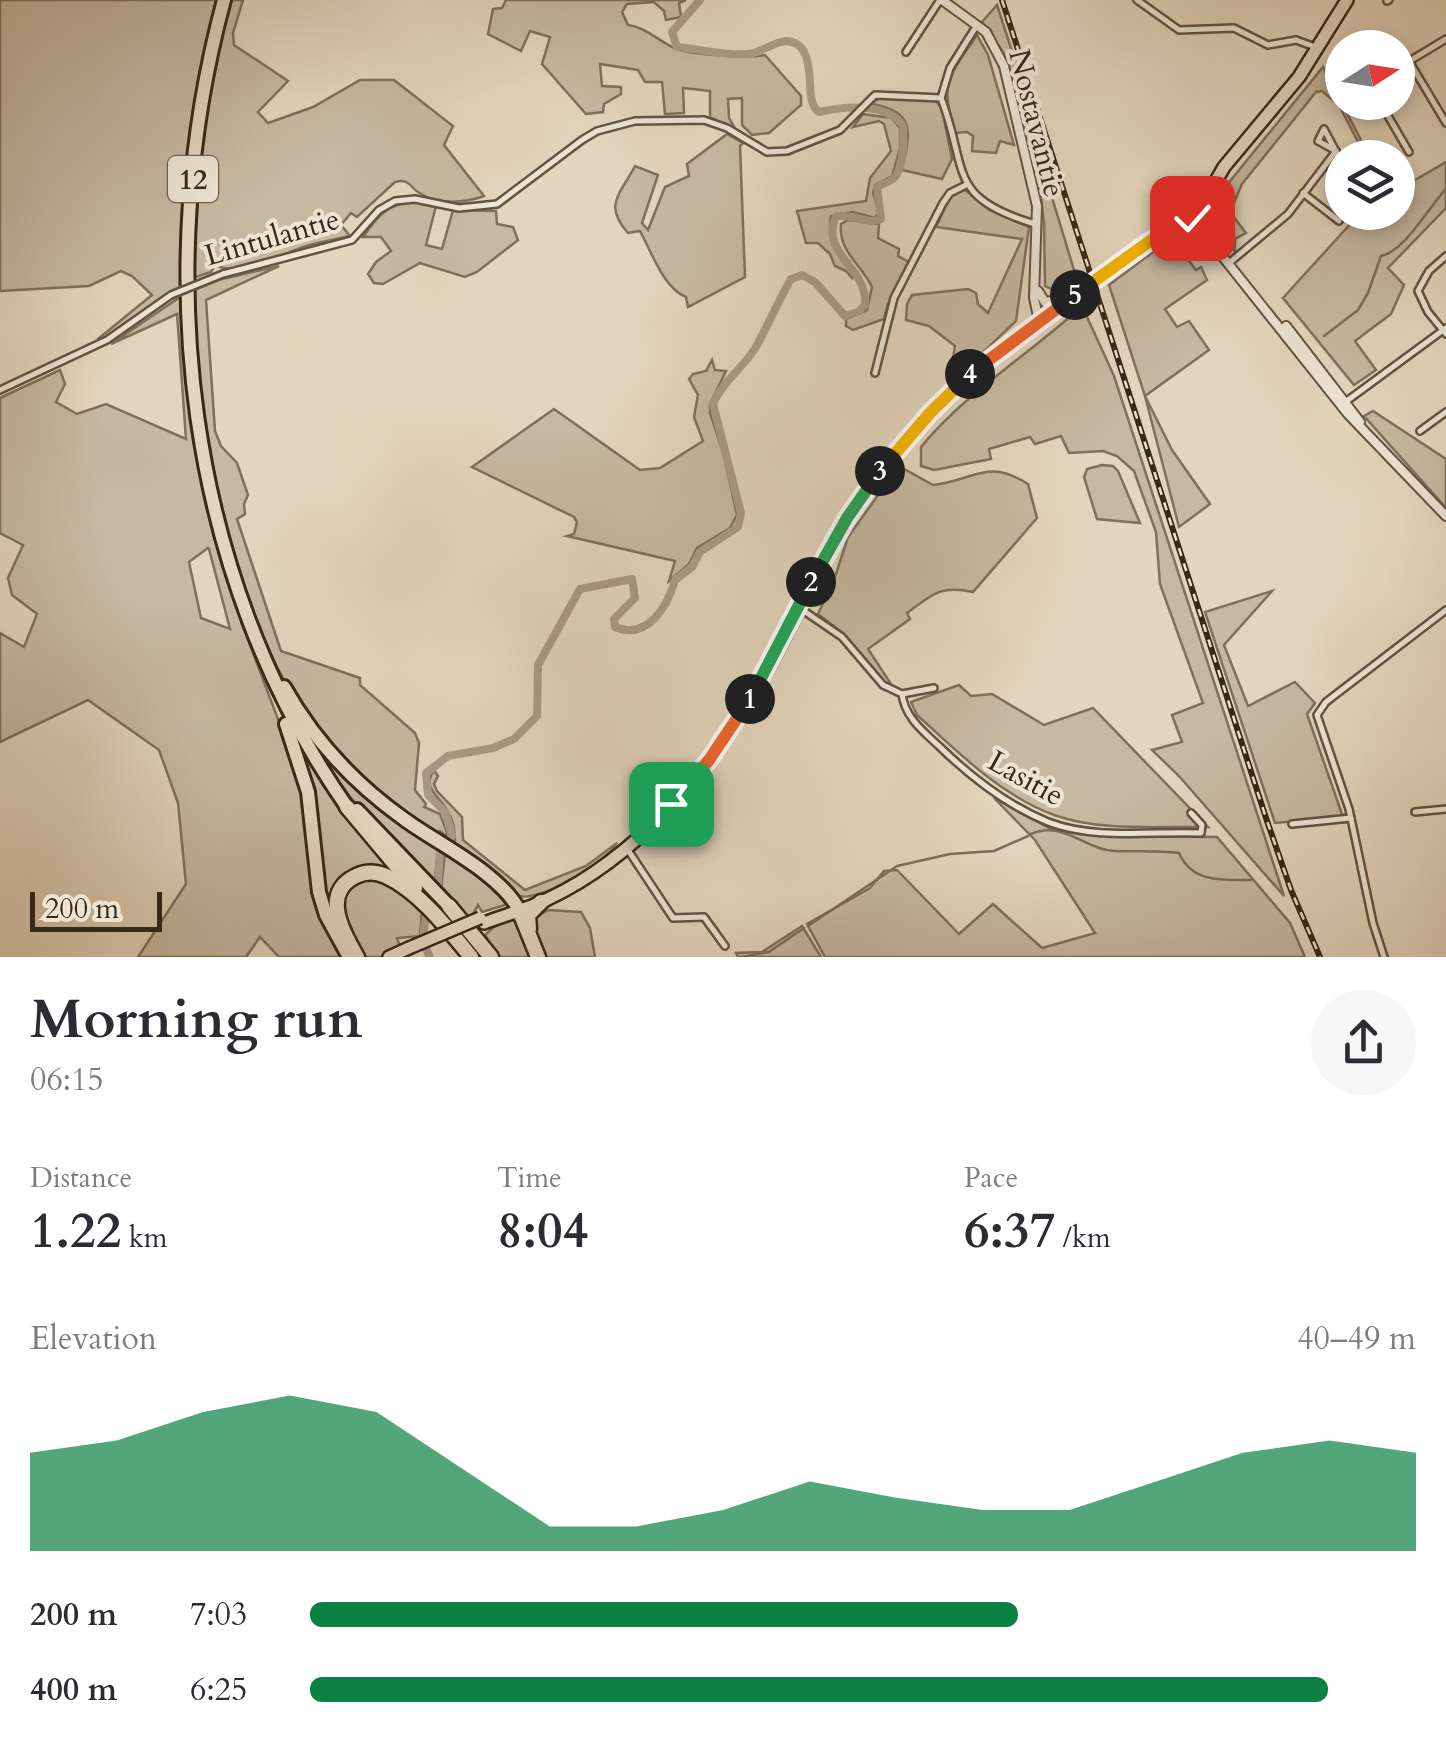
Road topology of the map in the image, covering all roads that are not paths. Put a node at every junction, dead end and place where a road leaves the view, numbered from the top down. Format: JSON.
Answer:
{"nodes":[{"id":1,"x":224,"y":0,"type":"edge"},
{"id":2,"x":941,"y":0,"type":"edge"},
{"id":3,"x":1137,"y":0,"type":"edge"},
{"id":4,"x":1347,"y":0,"type":"edge"},
{"id":5,"x":978,"y":24,"type":"junction"},
{"id":6,"x":1446,"y":38,"type":"edge"},
{"id":7,"x":1318,"y":48,"type":"junction"},
{"id":8,"x":906,"y":52,"type":"dead end"},
{"id":9,"x":1415,"y":57,"type":"edge"},
{"id":10,"x":1415,"y":71,"type":"edge"},
{"id":11,"x":941,"y":98,"type":"junction"},
{"id":12,"x":1446,"y":123,"type":"edge"},
{"id":13,"x":1325,"y":165,"type":"edge"},
{"id":14,"x":966,"y":185,"type":"junction"},
{"id":15,"x":1304,"y":193,"type":"junction"},
{"id":16,"x":1201,"y":197,"type":"junction"},
{"id":17,"x":1325,"y":210,"type":"edge"},
{"id":18,"x":1191,"y":213,"type":"junction"},
{"id":19,"x":1038,"y":224,"type":"junction"},
{"id":20,"x":1446,"y":256,"type":"edge"},
{"id":21,"x":1230,"y":262,"type":"junction"},
{"id":22,"x":1036,"y":282,"type":"junction"},
{"id":23,"x":1075,"y":294,"type":"junction"},
{"id":24,"x":1038,"y":296,"type":"junction"},
{"id":25,"x":1042,"y":318,"type":"junction"},
{"id":26,"x":1445,"y":331,"type":"edge"},
{"id":27,"x":875,"y":373,"type":"dead end"},
{"id":28,"x":0,"y":390,"type":"edge"},
{"id":29,"x":1344,"y":403,"type":"junction"},
{"id":30,"x":1446,"y":412,"type":"edge"},
{"id":31,"x":1420,"y":431,"type":"dead end"},
{"id":32,"x":1446,"y":516,"type":"edge"},
{"id":33,"x":245,"y":608,"type":"junction"},
{"id":34,"x":798,"y":608,"type":"junction"},
{"id":35,"x":1446,"y":610,"type":"edge"},
{"id":36,"x":934,"y":688,"type":"dead end"},
{"id":37,"x":902,"y":694,"type":"junction"},
{"id":38,"x":347,"y":807,"type":"joint"},
{"id":39,"x":1446,"y":809,"type":"edge"},
{"id":40,"x":1415,"y":812,"type":"dead end"},
{"id":41,"x":1190,"y":813,"type":"dead end"},
{"id":42,"x":1351,"y":818,"type":"junction"},
{"id":43,"x":1292,"y":824,"type":"dead end"},
{"id":44,"x":626,"y":848,"type":"junction"},
{"id":45,"x":574,"y":884,"type":"junction"},
{"id":46,"x":424,"y":894,"type":"junction"},
{"id":47,"x":542,"y":902,"type":"junction"},
{"id":48,"x":518,"y":908,"type":"junction"},
{"id":49,"x":444,"y":916,"type":"junction"},
{"id":50,"x":531,"y":940,"type":"junction"},
{"id":51,"x":724,"y":946,"type":"dead end"},
{"id":52,"x":408,"y":952,"type":"edge"},
{"id":53,"x":349,"y":957,"type":"edge"},
{"id":54,"x":357,"y":957,"type":"edge"},
{"id":55,"x":389,"y":957,"type":"edge"},
{"id":56,"x":473,"y":957,"type":"edge"},
{"id":57,"x":491,"y":957,"type":"edge"},
{"id":58,"x":538,"y":957,"type":"edge"},
{"id":59,"x":1384,"y":957,"type":"edge"}],
"edges":[{"from":1,"to":33,"type":"highway","number":"12"},
{"from":2,"to":5,"type":"street","name":"Nostavantie"},
{"from":2,"to":8,"type":"street"},
{"from":3,"to":7,"type":"street"},
{"from":4,"to":7,"type":"main road"},
{"from":5,"to":11,"type":"street"},
{"from":5,"to":19,"type":"street","name":"Nostavantie"},
{"from":6,"to":9,"type":"street"},
{"from":7,"to":16,"type":"main road"},
{"from":10,"to":12,"type":"street"},
{"from":11,"to":14,"type":"street"},
{"from":11,"to":28,"type":"street","name":"Lintulantie","bridge":true},
{"from":13,"to":15,"type":"street"},
{"from":14,"to":19,"type":"street"},
{"from":14,"to":27,"type":"street"},
{"from":15,"to":17,"type":"street"},
{"from":15,"to":21,"type":"street"},
{"from":16,"to":18,"type":"main road"},
{"from":16,"to":18,"type":"main road"},
{"from":18,"to":21,"type":"street"},
{"from":18,"to":23,"type":"main road"},
{"from":19,"to":22,"type":"street","name":"Nostavantie"},
{"from":20,"to":26,"type":"street"},
{"from":21,"to":29,"type":"street"},
{"from":22,"to":24,"type":"street","name":"Nostavantie"},
{"from":22,"to":25,"type":"street","name":"Nostavantie"},
{"from":23,"to":24,"type":"street"},
{"from":23,"to":25,"type":"main road"},
{"from":24,"to":25,"type":"street","name":"Nostavantie"},
{"from":25,"to":34,"type":"main road"},
{"from":26,"to":29,"type":"street"},
{"from":29,"to":32,"type":"street"},
{"from":30,"to":31,"type":"street"},
{"from":33,"to":38,"type":"highway","number":"12"},
{"from":33,"to":46,"type":"highway","number":"12"},
{"from":33,"to":48,"type":"highway"},
{"from":33,"to":53,"type":"highway"},
{"from":34,"to":37,"type":"street","name":"Lasitie"},
{"from":34,"to":44,"type":"main road"},
{"from":35,"to":42,"type":"street"},
{"from":36,"to":37,"type":"street"},
{"from":37,"to":41,"type":"street","name":"Lasitie"},
{"from":38,"to":46,"type":"highway","number":"12"},
{"from":39,"to":40,"type":"street"},
{"from":42,"to":43,"type":"street"},
{"from":42,"to":59,"type":"street"},
{"from":44,"to":45,"type":"main road"},
{"from":44,"to":51,"type":"street"},
{"from":45,"to":47,"type":"main road"},
{"from":45,"to":48,"type":"main road"},
{"from":46,"to":49,"type":"highway","number":"12"},
{"from":46,"to":54,"type":"highway"},
{"from":47,"to":48,"type":"main road"},
{"from":47,"to":50,"type":"highway"},
{"from":48,"to":50,"type":"highway"},
{"from":48,"to":52,"type":"main road","bridge":true},
{"from":49,"to":56,"type":"highway","number":"12"},
{"from":49,"to":57,"type":"highway","number":"12"},
{"from":50,"to":58,"type":"highway"},
{"from":52,"to":55,"type":"main road"}]}
